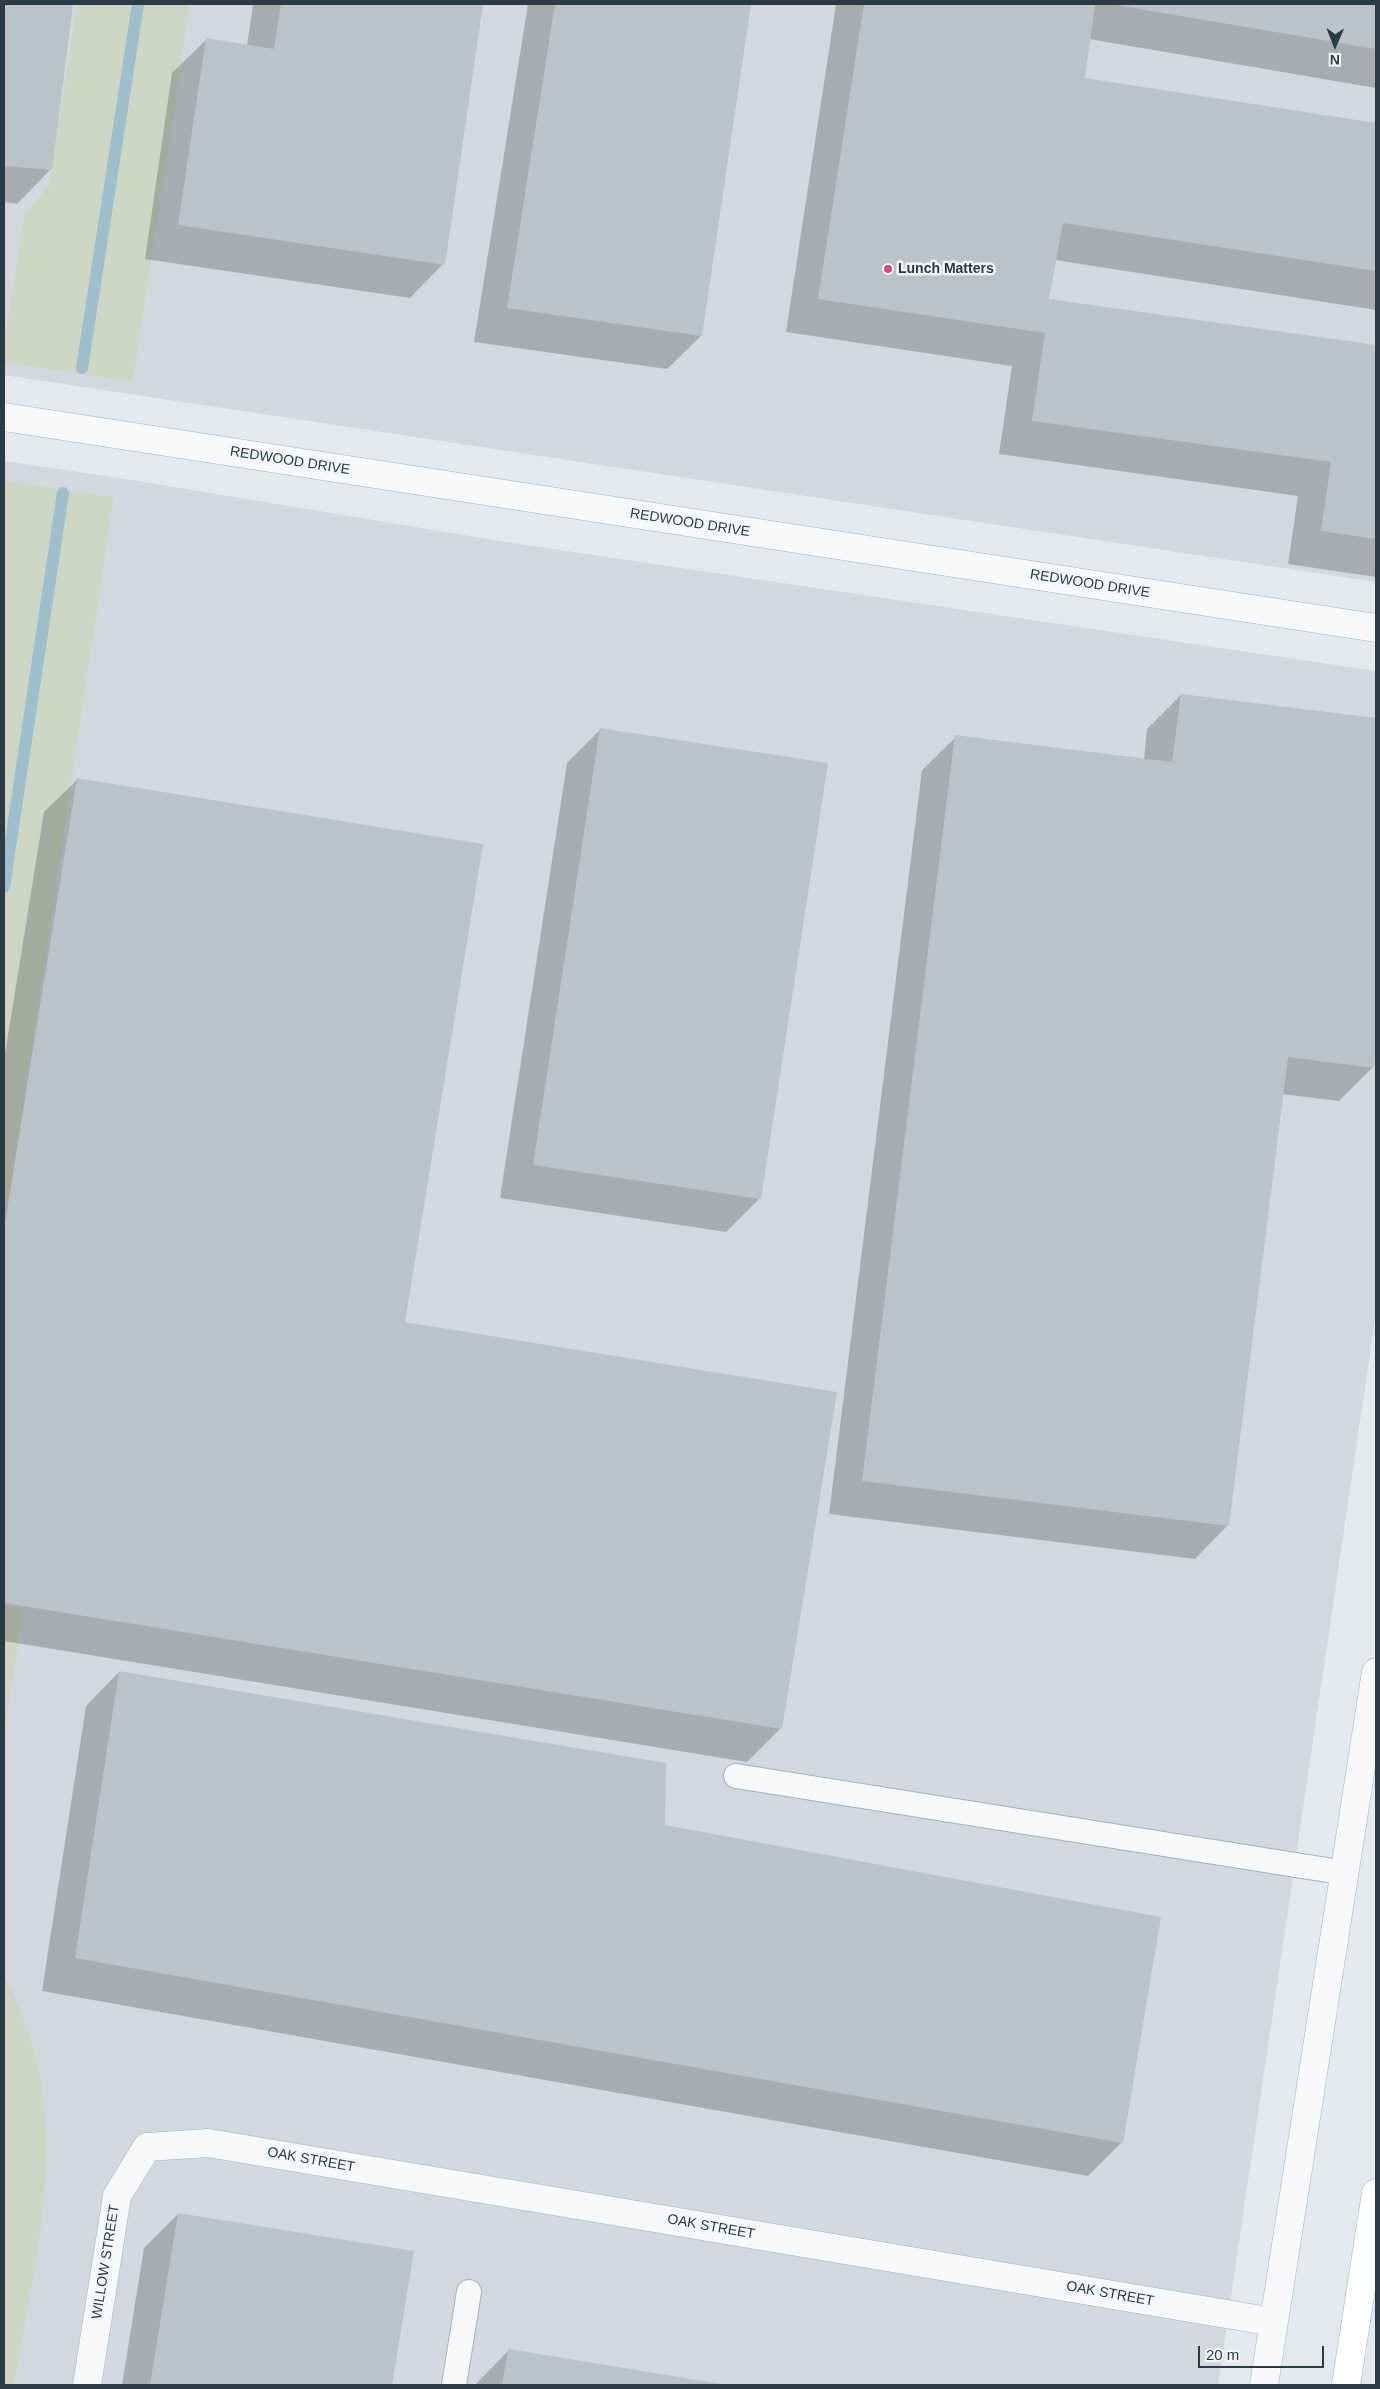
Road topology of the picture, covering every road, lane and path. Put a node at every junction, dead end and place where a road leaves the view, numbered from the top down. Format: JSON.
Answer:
{"nodes":[{"id":1,"x":4,"y":417,"type":"edge"},
{"id":2,"x":1376,"y":628,"type":"edge"},
{"id":3,"x":1376,"y":1672,"type":"edge"},
{"id":4,"x":736,"y":1776,"type":"dead end"},
{"id":5,"x":1346,"y":1873,"type":"junction"},
{"id":6,"x":147,"y":2147,"type":"joint"},
{"id":7,"x":1376,"y":2193,"type":"edge"},
{"id":8,"x":469,"y":2292,"type":"dead end"},
{"id":9,"x":1274,"y":2322,"type":"junction"},
{"id":10,"x":87,"y":2385,"type":"edge"},
{"id":11,"x":454,"y":2385,"type":"edge"},
{"id":12,"x":1264,"y":2385,"type":"edge"},
{"id":13,"x":1346,"y":2385,"type":"edge"}],
"edges":[{"from":1,"to":2,"type":"street","name":"REDWOOD DRIVE"},
{"from":3,"to":5,"type":"street"},
{"from":4,"to":5,"type":"lane"},
{"from":5,"to":9,"type":"street"},
{"from":6,"to":9,"type":"street","name":"OAK STREET"},
{"from":6,"to":10,"type":"street","name":"WILLOW STREET"},
{"from":7,"to":13,"type":"main road"},
{"from":8,"to":11,"type":"lane"},
{"from":9,"to":12,"type":"street"}]}
